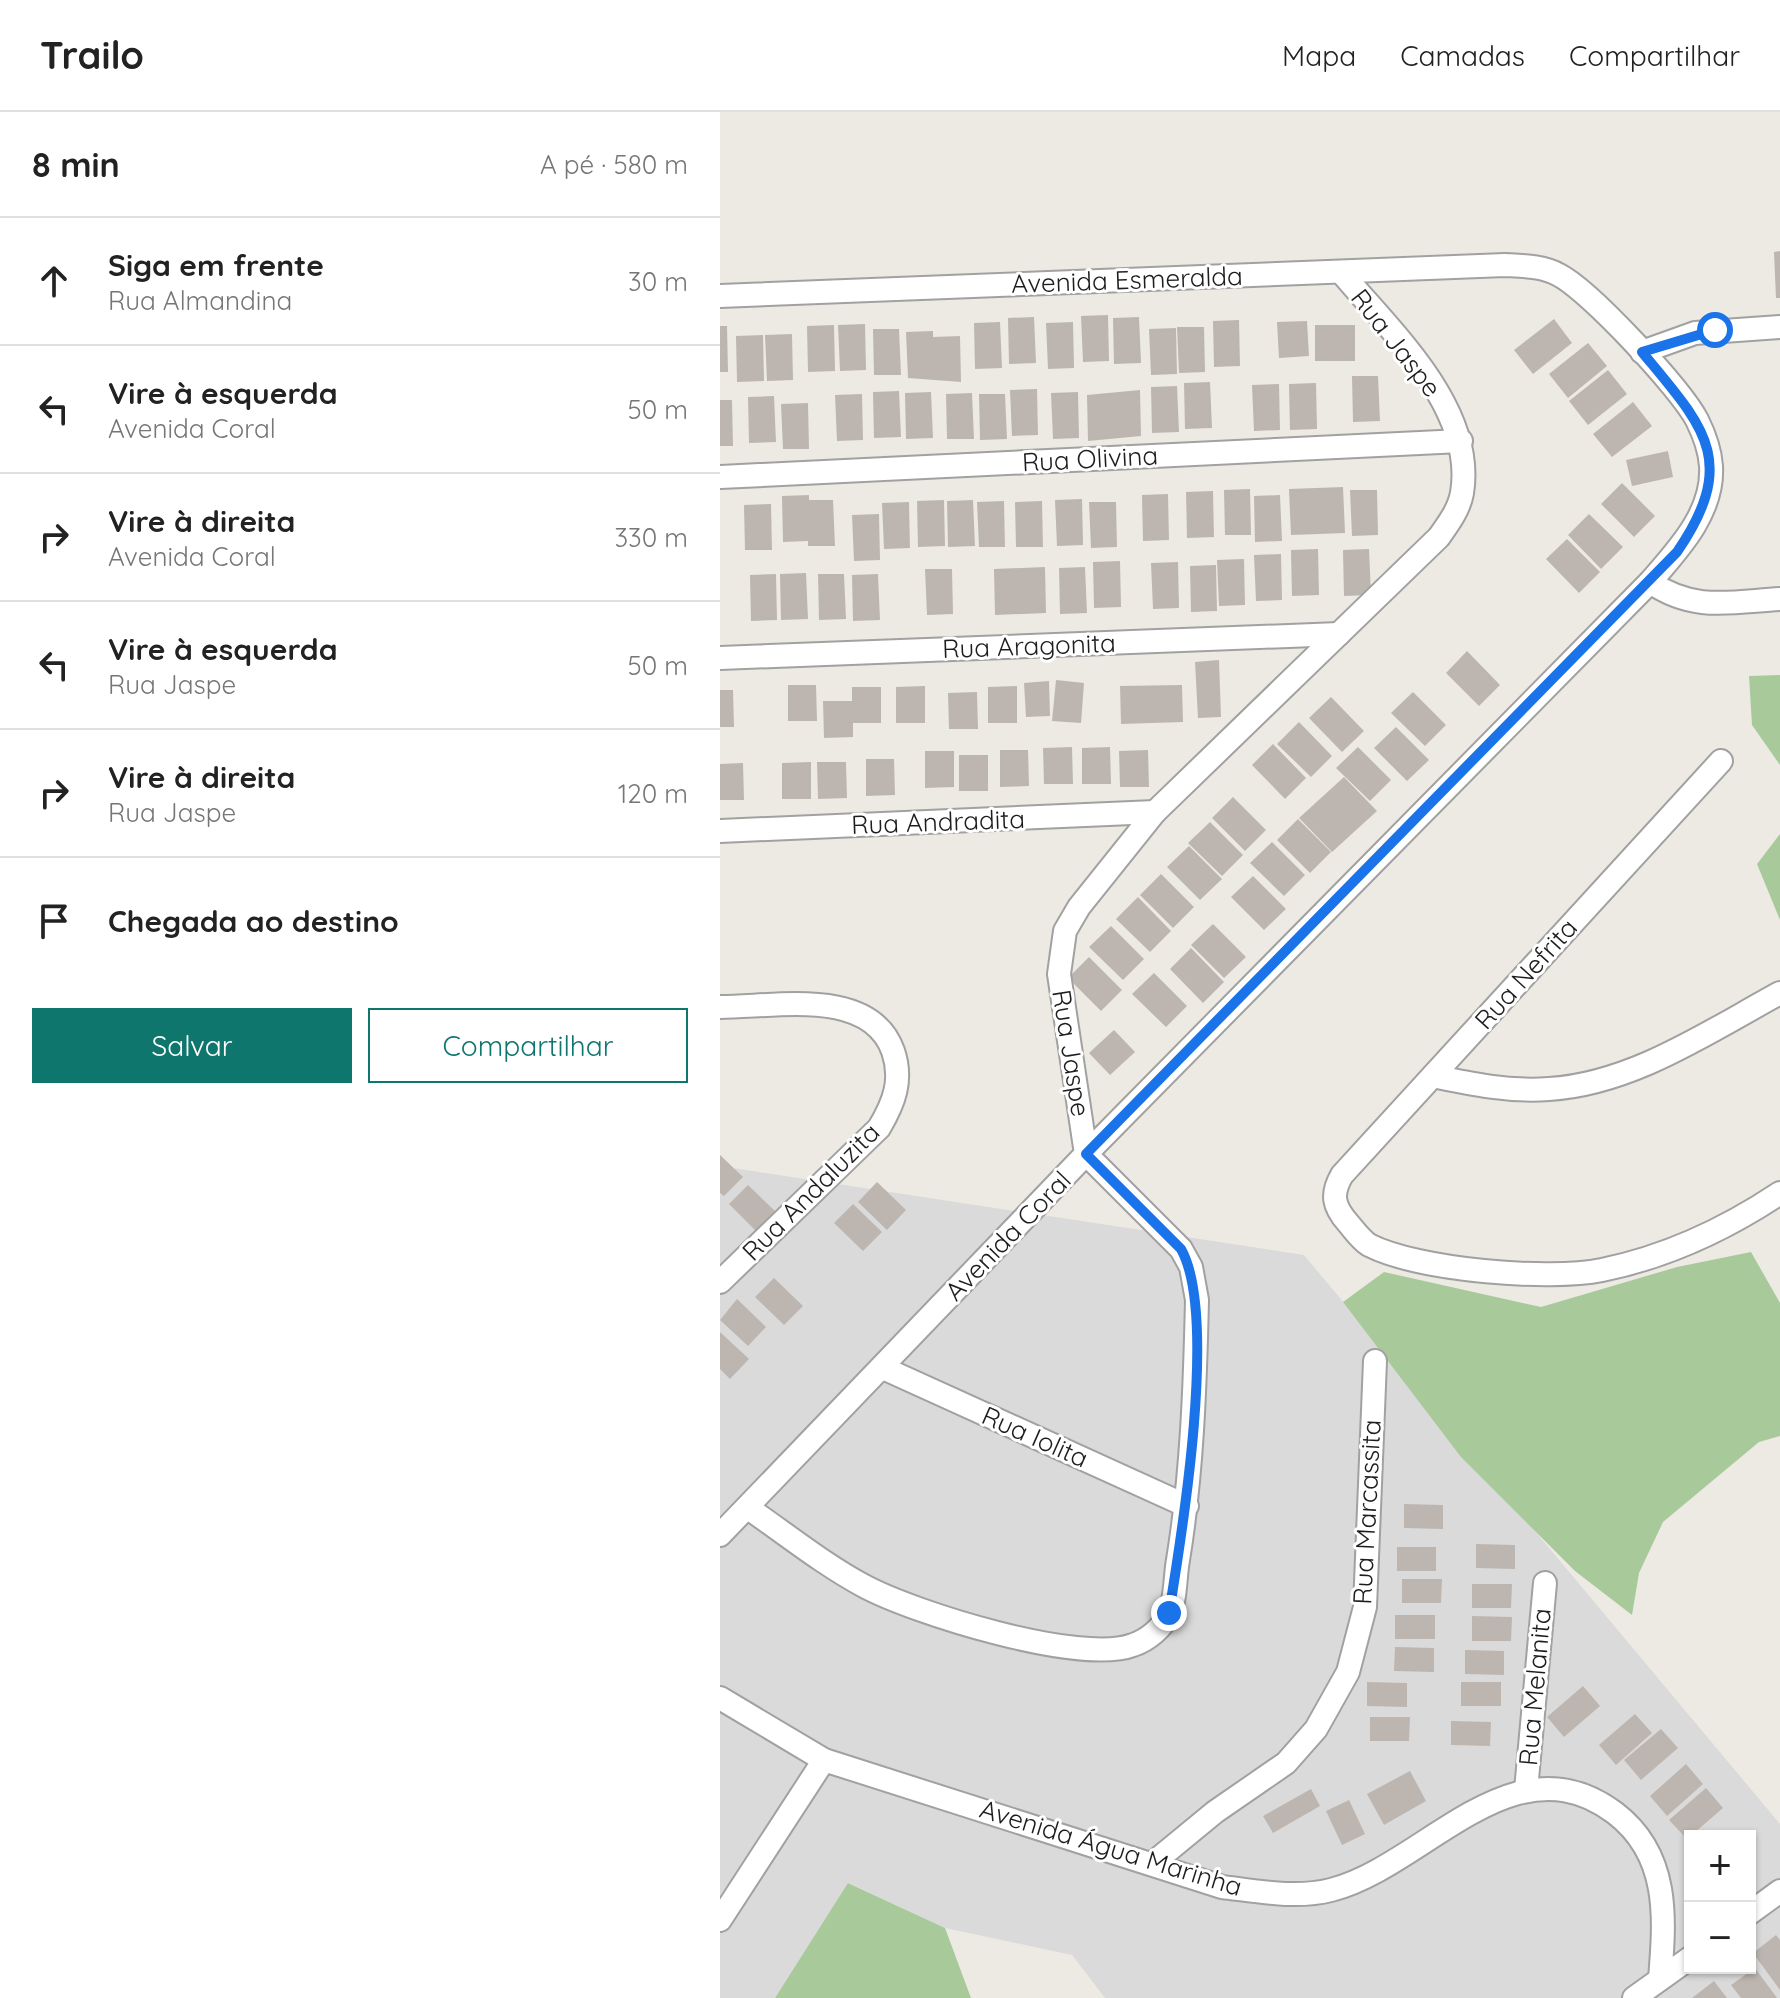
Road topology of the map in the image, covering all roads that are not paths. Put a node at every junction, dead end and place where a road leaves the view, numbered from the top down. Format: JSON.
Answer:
{"nodes":[{"id":1,"x":1534,"y":267,"type":"joint"},
{"id":2,"x":1341,"y":272,"type":"junction"},
{"id":3,"x":720,"y":296,"type":"edge"},
{"id":4,"x":1780,"y":327,"type":"edge"},
{"id":5,"x":1642,"y":352,"type":"junction"},
{"id":6,"x":1461,"y":441,"type":"junction"},
{"id":7,"x":720,"y":477,"type":"edge"},
{"id":8,"x":1650,"y":582,"type":"junction"},
{"id":9,"x":1780,"y":599,"type":"edge"},
{"id":10,"x":1339,"y":634,"type":"junction"},
{"id":11,"x":720,"y":658,"type":"edge"},
{"id":12,"x":1721,"y":761,"type":"dead end"},
{"id":13,"x":1155,"y":812,"type":"junction"},
{"id":14,"x":720,"y":831,"type":"edge"},
{"id":15,"x":1780,"y":993,"type":"edge"},
{"id":16,"x":720,"y":1007,"type":"edge"},
{"id":17,"x":1433,"y":1076,"type":"junction"},
{"id":18,"x":1086,"y":1154,"type":"junction"},
{"id":19,"x":1780,"y":1193,"type":"edge"},
{"id":20,"x":720,"y":1282,"type":"edge"},
{"id":21,"x":1375,"y":1361,"type":"dead end"},
{"id":22,"x":883,"y":1368,"type":"junction"},
{"id":23,"x":1187,"y":1506,"type":"junction"},
{"id":24,"x":748,"y":1508,"type":"junction"},
{"id":25,"x":720,"y":1535,"type":"edge"},
{"id":26,"x":1545,"y":1583,"type":"dead end"},
{"id":27,"x":720,"y":1698,"type":"edge"},
{"id":28,"x":824,"y":1760,"type":"junction"},
{"id":29,"x":1526,"y":1790,"type":"junction"},
{"id":30,"x":1153,"y":1863,"type":"junction"},
{"id":31,"x":1780,"y":1891,"type":"edge"},
{"id":32,"x":1756,"y":1909,"type":"edge"},
{"id":33,"x":720,"y":1920,"type":"edge"},
{"id":34,"x":1684,"y":1962,"type":"edge"},
{"id":35,"x":1660,"y":1979,"type":"junction"},
{"id":36,"x":1634,"y":1998,"type":"edge"}],
"edges":[{"from":1,"to":2,"type":"street","name":"Avenida Esmeralda"},
{"from":1,"to":5,"type":"street","name":"Avenida Coral"},
{"from":2,"to":3,"type":"street","name":"Avenida Esmeralda"},
{"from":2,"to":6,"type":"street","name":"Rua Jaspe"},
{"from":4,"to":5,"type":"street"},
{"from":5,"to":8,"type":"street","name":"Avenida Coral"},
{"from":6,"to":7,"type":"street","name":"Rua Olivina"},
{"from":6,"to":10,"type":"street","name":"Rua Jaspe"},
{"from":8,"to":9,"type":"street"},
{"from":8,"to":18,"type":"street","name":"Avenida Coral"},
{"from":10,"to":11,"type":"street","name":"Rua Aragonita"},
{"from":10,"to":13,"type":"street","name":"Rua Jaspe"},
{"from":12,"to":17,"type":"street","name":"Rua Nefrita"},
{"from":13,"to":14,"type":"street","name":"Rua Andradita"},
{"from":13,"to":18,"type":"street","name":"Rua Jaspe"},
{"from":15,"to":17,"type":"street"},
{"from":16,"to":20,"type":"street","name":"Rua Andaluzita"},
{"from":17,"to":19,"type":"street","name":"Rua Nefrita"},
{"from":18,"to":22,"type":"street","name":"Avenida Coral"},
{"from":18,"to":23,"type":"street","name":"Rua Jaspe"},
{"from":21,"to":30,"type":"street","name":"Rua Marcassita"},
{"from":22,"to":23,"type":"street","name":"Rua Iolita"},
{"from":22,"to":24,"type":"street","name":"Avenida Coral"},
{"from":23,"to":24,"type":"street","name":"Rua Jaspe"},
{"from":24,"to":25,"type":"street","name":"Avenida Coral"},
{"from":26,"to":29,"type":"street","name":"Rua Melanita"},
{"from":27,"to":28,"type":"street","name":"Avenida Água Marinha"},
{"from":28,"to":30,"type":"street","name":"Avenida Água Marinha"},
{"from":28,"to":33,"type":"street"},
{"from":29,"to":30,"type":"street","name":"Avenida Água Marinha"},
{"from":29,"to":35,"type":"street","name":"Avenida Água Marinha"},
{"from":31,"to":32,"type":"street"},
{"from":34,"to":35,"type":"street"},
{"from":35,"to":36,"type":"street"}]}
